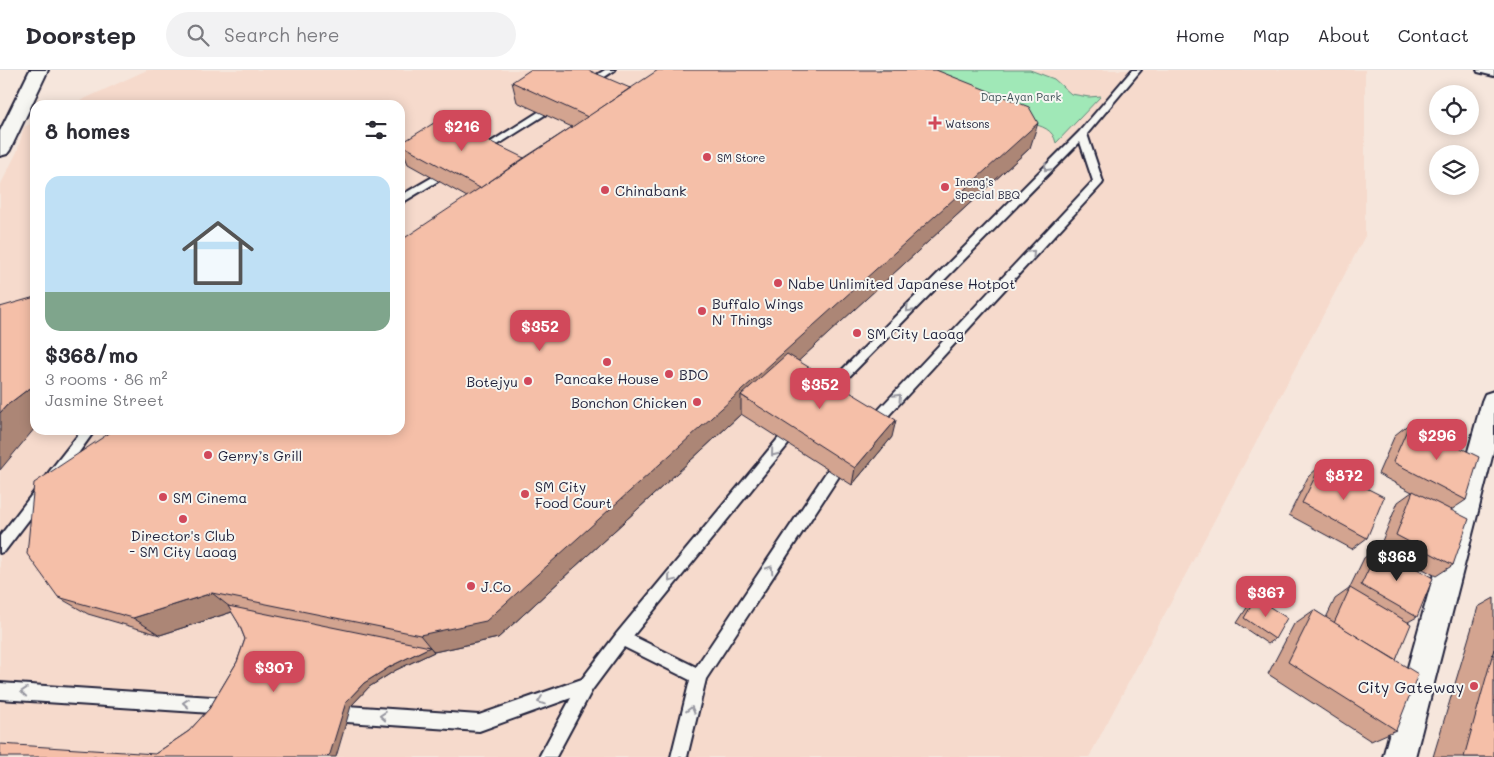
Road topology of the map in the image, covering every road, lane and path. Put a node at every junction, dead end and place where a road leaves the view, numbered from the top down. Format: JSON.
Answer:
{"nodes":[{"id":1,"x":40,"y":70,"type":"edge"},
{"id":2,"x":611,"y":70,"type":"edge"},
{"id":3,"x":1137,"y":70,"type":"edge"},
{"id":4,"x":1481,"y":70,"type":"edge"},
{"id":5,"x":1494,"y":73,"type":"edge"},
{"id":6,"x":580,"y":90,"type":"edge"},
{"id":7,"x":564,"y":99,"type":"edge"},
{"id":8,"x":1082,"y":134,"type":"junction"},
{"id":9,"x":0,"y":150,"type":"edge"},
{"id":10,"x":405,"y":198,"type":"edge"},
{"id":11,"x":1494,"y":401,"type":"edge"},
{"id":12,"x":817,"y":403,"type":"edge"},
{"id":13,"x":803,"y":417,"type":"edge"},
{"id":14,"x":85,"y":435,"type":"edge"},
{"id":15,"x":863,"y":435,"type":"edge"},
{"id":16,"x":849,"y":449,"type":"edge"},
{"id":17,"x":0,"y":546,"type":"edge"},
{"id":18,"x":622,"y":638,"type":"junction"},
{"id":19,"x":699,"y":676,"type":"junction"},
{"id":20,"x":587,"y":685,"type":"junction"},
{"id":21,"x":0,"y":691,"type":"edge"},
{"id":22,"x":244,"y":707,"type":"edge"},
{"id":23,"x":313,"y":712,"type":"edge"},
{"id":24,"x":547,"y":757,"type":"edge"},
{"id":25,"x":680,"y":757,"type":"edge"},
{"id":26,"x":1399,"y":757,"type":"edge"}],
"edges":[{"from":1,"to":9,"type":"street"},
{"from":2,"to":6,"type":"lane"},
{"from":3,"to":8,"type":"lane"},
{"from":4,"to":5,"type":"lane"},
{"from":7,"to":10,"type":"lane"},
{"from":8,"to":12,"type":"lane","one_way":true},
{"from":15,"to":8,"type":"lane","one_way":true},
{"from":11,"to":26,"type":"street"},
{"from":13,"to":18,"type":"lane","one_way":true},
{"from":14,"to":17,"type":"lane"},
{"from":19,"to":16,"type":"lane","one_way":true},
{"from":18,"to":19,"type":"lane"},
{"from":18,"to":20,"type":"lane"},
{"from":25,"to":19,"type":"lane","one_way":true},
{"from":20,"to":23,"type":"lane","one_way":true},
{"from":20,"to":24,"type":"lane"},
{"from":22,"to":21,"type":"lane","one_way":true}]}
